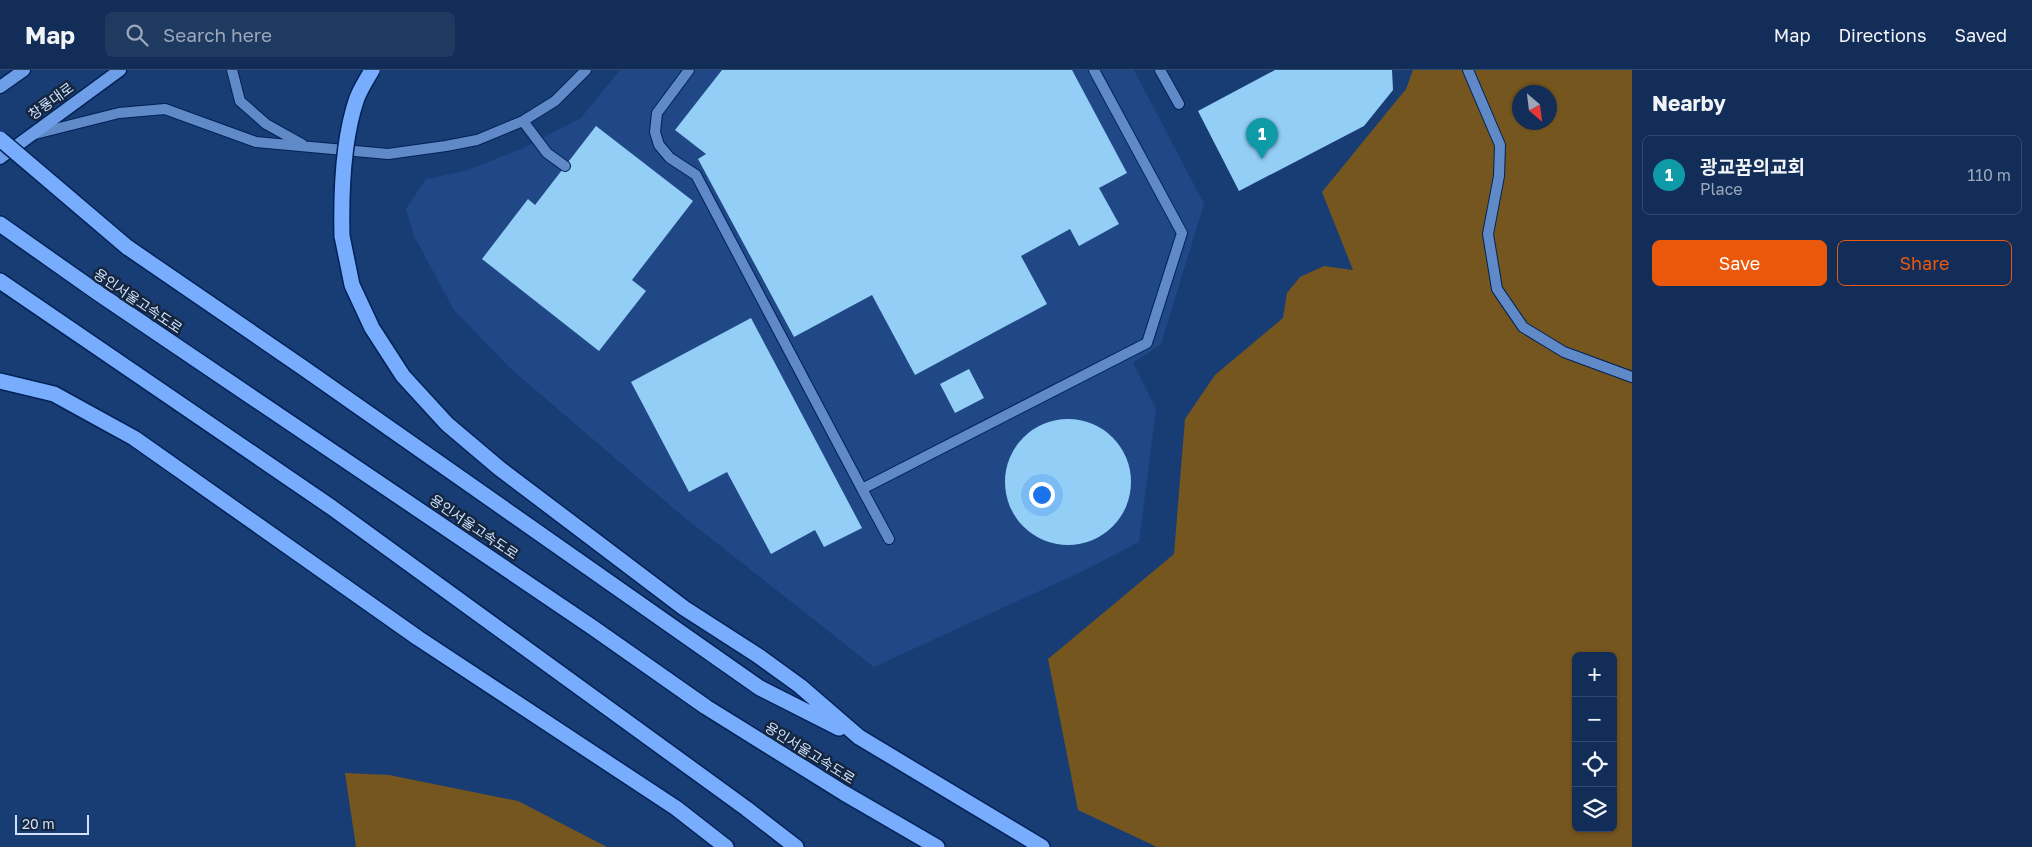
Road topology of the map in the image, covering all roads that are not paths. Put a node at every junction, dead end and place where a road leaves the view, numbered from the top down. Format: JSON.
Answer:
{"nodes":[{"id":1,"x":24,"y":70,"type":"edge"},
{"id":2,"x":120,"y":70,"type":"edge"},
{"id":3,"x":232,"y":70,"type":"edge"},
{"id":4,"x":372,"y":70,"type":"edge"},
{"id":5,"x":586,"y":70,"type":"edge"},
{"id":6,"x":689,"y":70,"type":"edge"},
{"id":7,"x":1094,"y":70,"type":"edge"},
{"id":8,"x":1160,"y":70,"type":"edge"},
{"id":9,"x":1468,"y":70,"type":"edge"},
{"id":10,"x":0,"y":87,"type":"edge"},
{"id":11,"x":1178,"y":104,"type":"dead end"},
{"id":12,"x":523,"y":120,"type":"junction"},
{"id":13,"x":29,"y":136,"type":"junction"},
{"id":14,"x":0,"y":139,"type":"edge"},
{"id":15,"x":305,"y":146,"type":"junction"},
{"id":16,"x":0,"y":158,"type":"edge"},
{"id":17,"x":566,"y":166,"type":"dead end"},
{"id":18,"x":0,"y":224,"type":"edge"},
{"id":19,"x":0,"y":281,"type":"edge"},
{"id":20,"x":1632,"y":377,"type":"edge"},
{"id":21,"x":0,"y":381,"type":"edge"},
{"id":22,"x":862,"y":489,"type":"junction"},
{"id":23,"x":889,"y":539,"type":"dead end"},
{"id":24,"x":859,"y":737,"type":"junction"},
{"id":25,"x":726,"y":847,"type":"edge"},
{"id":26,"x":796,"y":847,"type":"edge"},
{"id":27,"x":937,"y":847,"type":"edge"},
{"id":28,"x":1042,"y":847,"type":"edge"}],
"edges":[{"from":1,"to":10,"type":"main road"},
{"from":2,"to":13,"type":"main road","name":"창룡대로"},
{"from":3,"to":15,"type":"lane"},
{"from":4,"to":24,"type":"highway","bridge":true},
{"from":5,"to":12,"type":"lane"},
{"from":6,"to":22,"type":"lane"},
{"from":7,"to":22,"type":"lane"},
{"from":8,"to":11,"type":"lane"},
{"from":9,"to":20,"type":"lane"},
{"from":12,"to":15,"type":"lane"},
{"from":12,"to":17,"type":"lane"},
{"from":13,"to":15,"type":"lane"},
{"from":13,"to":16,"type":"main road","name":"창룡대로"},
{"from":14,"to":24,"type":"highway","bridge":true},
{"from":18,"to":27,"type":"highway","name":"용인서울고속도로"},
{"from":19,"to":26,"type":"highway"},
{"from":21,"to":25,"type":"highway"},
{"from":22,"to":23,"type":"lane"},
{"from":24,"to":28,"type":"highway"}]}
